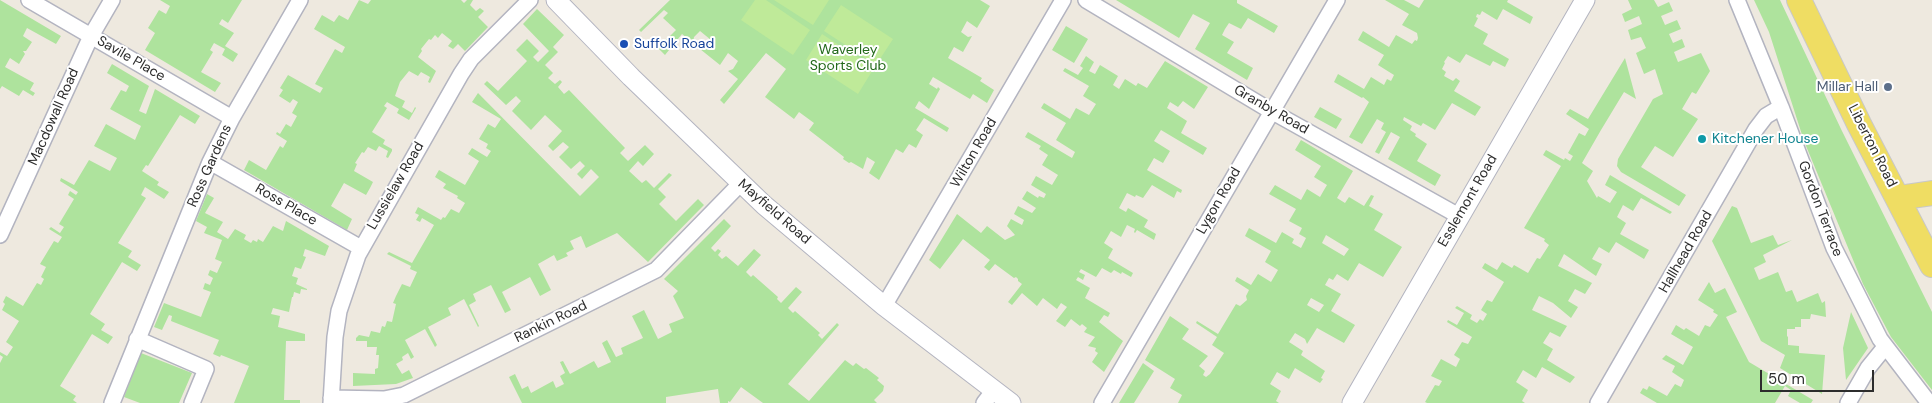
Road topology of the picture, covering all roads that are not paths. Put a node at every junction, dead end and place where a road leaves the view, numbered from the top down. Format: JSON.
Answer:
{"nodes":[{"id":1,"x":29,"y":0,"type":"edge"},
{"id":2,"x":112,"y":0,"type":"edge"},
{"id":3,"x":300,"y":0,"type":"edge"},
{"id":4,"x":530,"y":0,"type":"edge"},
{"id":5,"x":556,"y":0,"type":"edge"},
{"id":6,"x":1063,"y":0,"type":"edge"},
{"id":7,"x":1086,"y":0,"type":"edge"},
{"id":8,"x":1336,"y":0,"type":"edge"},
{"id":9,"x":1585,"y":0,"type":"edge"},
{"id":10,"x":1737,"y":0,"type":"edge"},
{"id":11,"x":1799,"y":0,"type":"edge"},
{"id":12,"x":91,"y":36,"type":"junction"},
{"id":13,"x":1781,"y":107,"type":"junction"},
{"id":14,"x":1271,"y":111,"type":"junction"},
{"id":15,"x":232,"y":118,"type":"junction"},
{"id":16,"x":210,"y":162,"type":"junction"},
{"id":17,"x":740,"y":184,"type":"junction"},
{"id":18,"x":1932,"y":193,"type":"edge"},
{"id":19,"x":1898,"y":198,"type":"junction"},
{"id":20,"x":1459,"y":216,"type":"junction"},
{"id":21,"x":0,"y":235,"type":"edge"},
{"id":22,"x":362,"y":248,"type":"junction"},
{"id":23,"x":1932,"y":265,"type":"edge"},
{"id":24,"x":884,"y":306,"type":"junction"},
{"id":25,"x":137,"y":340,"type":"junction"},
{"id":26,"x":1885,"y":347,"type":"junction"},
{"id":27,"x":989,"y":396,"type":"edge"},
{"id":28,"x":331,"y":401,"type":"edge"},
{"id":29,"x":116,"y":402,"type":"edge"},
{"id":30,"x":192,"y":403,"type":"edge"},
{"id":31,"x":1011,"y":403,"type":"edge"},
{"id":32,"x":1102,"y":403,"type":"edge"},
{"id":33,"x":1352,"y":403,"type":"edge"},
{"id":34,"x":1598,"y":403,"type":"edge"},
{"id":35,"x":1848,"y":403,"type":"edge"},
{"id":36,"x":1929,"y":403,"type":"edge"}],
"edges":[{"from":1,"to":12,"type":"street","name":"Savile Place"},
{"from":2,"to":12,"type":"street","name":"Macdowall Road"},
{"from":3,"to":15,"type":"street","name":"Ross Gardens"},
{"from":4,"to":22,"type":"street","name":"Lussielaw Road"},
{"from":5,"to":17,"type":"street","name":"Mayfield Road"},
{"from":6,"to":24,"type":"street","name":"Wilton Road"},
{"from":7,"to":14,"type":"street","name":"Granby Road"},
{"from":8,"to":14,"type":"street","name":"Lygon Road"},
{"from":9,"to":20,"type":"street","name":"Esslemont Road"},
{"from":10,"to":13,"type":"street","name":"Gordon Terrace"},
{"from":11,"to":19,"type":"main road","name":"Liberton Road"},
{"from":12,"to":15,"type":"street","name":"Savile Place"},
{"from":12,"to":21,"type":"street","name":"Macdowall Road"},
{"from":13,"to":26,"type":"street","name":"Gordon Terrace"},
{"from":13,"to":34,"type":"street","name":"Hallhead Road"},
{"from":14,"to":20,"type":"street","name":"Granby Road"},
{"from":14,"to":32,"type":"street","name":"Lygon Road"},
{"from":15,"to":16,"type":"street","name":"Ross Gardens"},
{"from":16,"to":22,"type":"street","name":"Ross Place"},
{"from":16,"to":25,"type":"street","name":"Ross Gardens"},
{"from":17,"to":24,"type":"street","name":"Mayfield Road"},
{"from":17,"to":28,"type":"street","name":"Rankin Road"},
{"from":18,"to":19,"type":"main road"},
{"from":19,"to":23,"type":"main road","name":"Liberton Road"},
{"from":20,"to":33,"type":"street","name":"Esslemont Road"},
{"from":22,"to":28,"type":"street","name":"Lussielaw Road"},
{"from":24,"to":27,"type":"street","name":"Mayfield Road"},
{"from":25,"to":29,"type":"street","name":"Ross Gardens"},
{"from":25,"to":30,"type":"street"},
{"from":26,"to":35,"type":"street"},
{"from":26,"to":36,"type":"street","name":"Gordon Terrace"},
{"from":27,"to":31,"type":"street","name":"Mayfield Road"}]}
